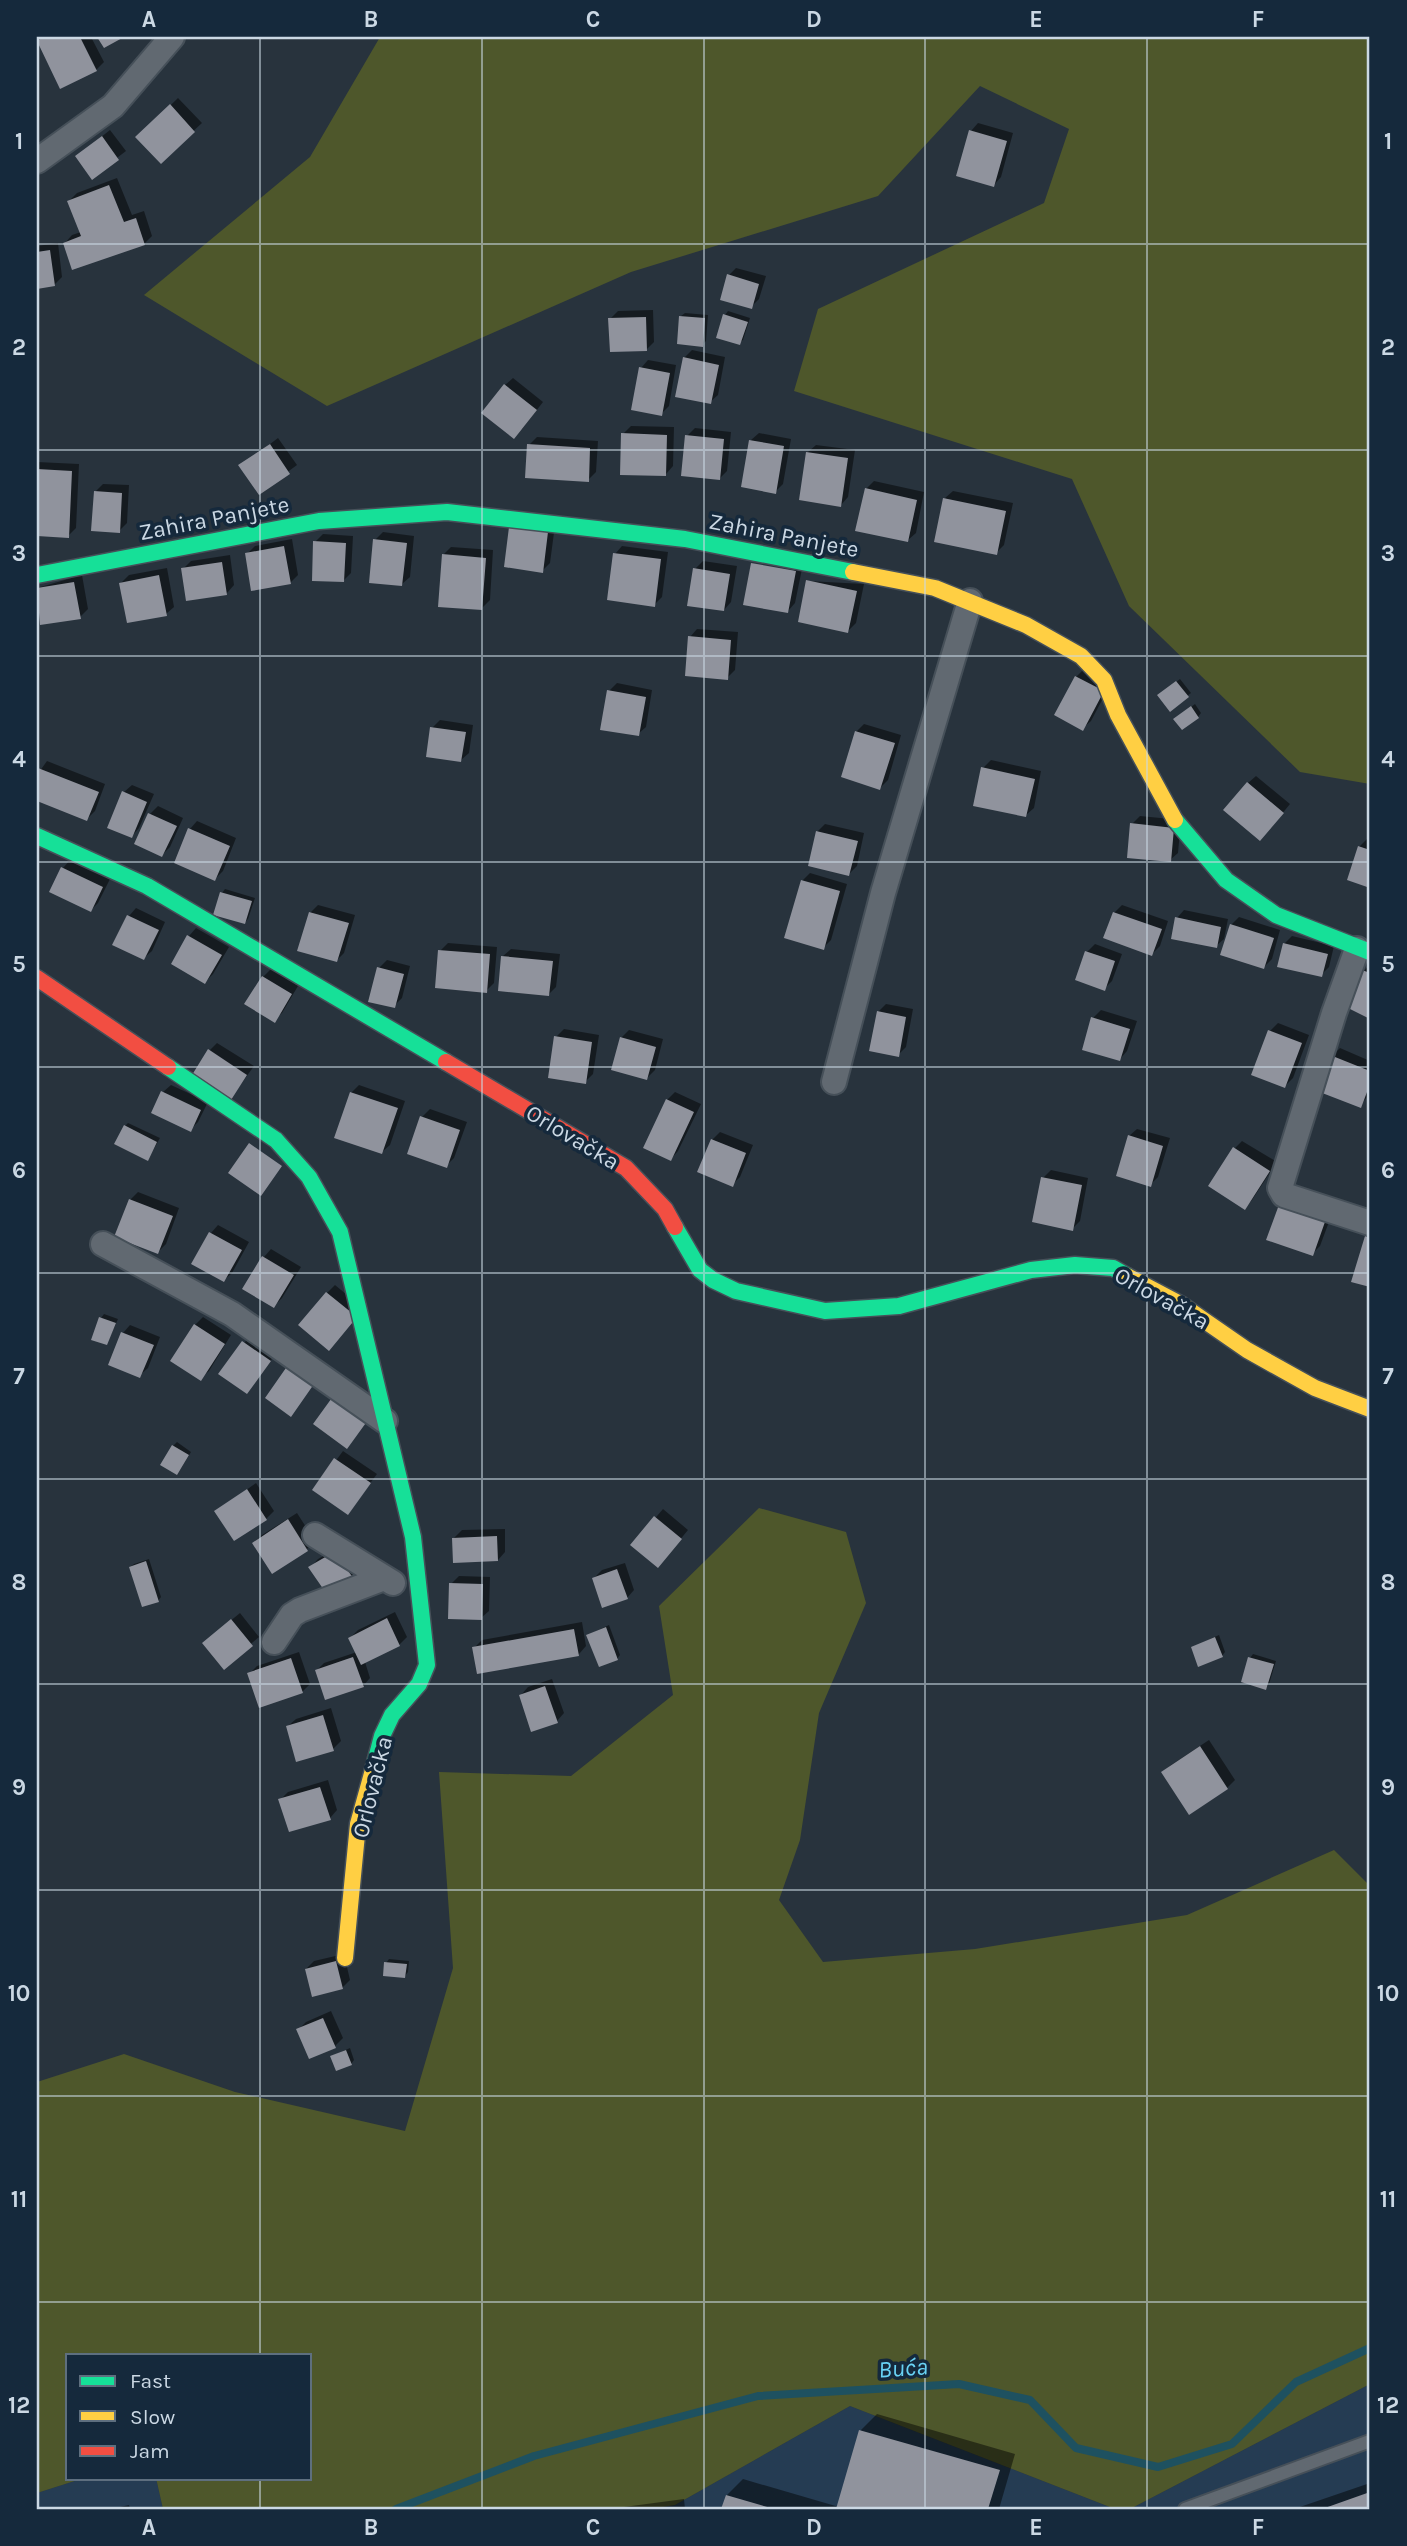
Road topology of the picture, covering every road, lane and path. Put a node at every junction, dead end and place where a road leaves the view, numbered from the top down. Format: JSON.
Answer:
{"nodes":[{"id":1,"x":172,"y":37,"type":"edge"},
{"id":2,"x":37,"y":161,"type":"edge"},
{"id":3,"x":37,"y":575,"type":"edge"},
{"id":4,"x":970,"y":601,"type":"junction"},
{"id":5,"x":37,"y":836,"type":"edge"},
{"id":6,"x":1364,"y":951,"type":"edge"},
{"id":7,"x":37,"y":978,"type":"edge"},
{"id":8,"x":834,"y":1082,"type":"dead end"},
{"id":9,"x":1370,"y":1223,"type":"edge"},
{"id":10,"x":103,"y":1244,"type":"dead end"},
{"id":11,"x":1370,"y":1409,"type":"edge"},
{"id":12,"x":385,"y":1421,"type":"junction"},
{"id":13,"x":315,"y":1535,"type":"dead end"},
{"id":14,"x":384,"y":1578,"type":"junction"},
{"id":15,"x":418,"y":1597,"type":"junction"},
{"id":16,"x":274,"y":1643,"type":"dead end"},
{"id":17,"x":345,"y":1958,"type":"dead end"},
{"id":18,"x":1370,"y":2441,"type":"edge"},
{"id":19,"x":1185,"y":2509,"type":"edge"}],
"edges":[{"from":1,"to":2,"type":"street"},
{"from":3,"to":4,"type":"street","name":"Zahira Panjete"},
{"from":4,"to":6,"type":"street","name":"Zahira Panjete"},
{"from":4,"to":8,"type":"street"},
{"from":5,"to":11,"type":"street","name":"Orlovačka"},
{"from":6,"to":9,"type":"street"},
{"from":7,"to":12,"type":"street","name":"Orlovačka"},
{"from":10,"to":12,"type":"street"},
{"from":12,"to":15,"type":"street","name":"Orlovačka"},
{"from":13,"to":14,"type":"street"},
{"from":14,"to":15,"type":"street"},
{"from":14,"to":16,"type":"street"},
{"from":15,"to":17,"type":"street","name":"Orlovačka"},
{"from":18,"to":19,"type":"lane"}]}
